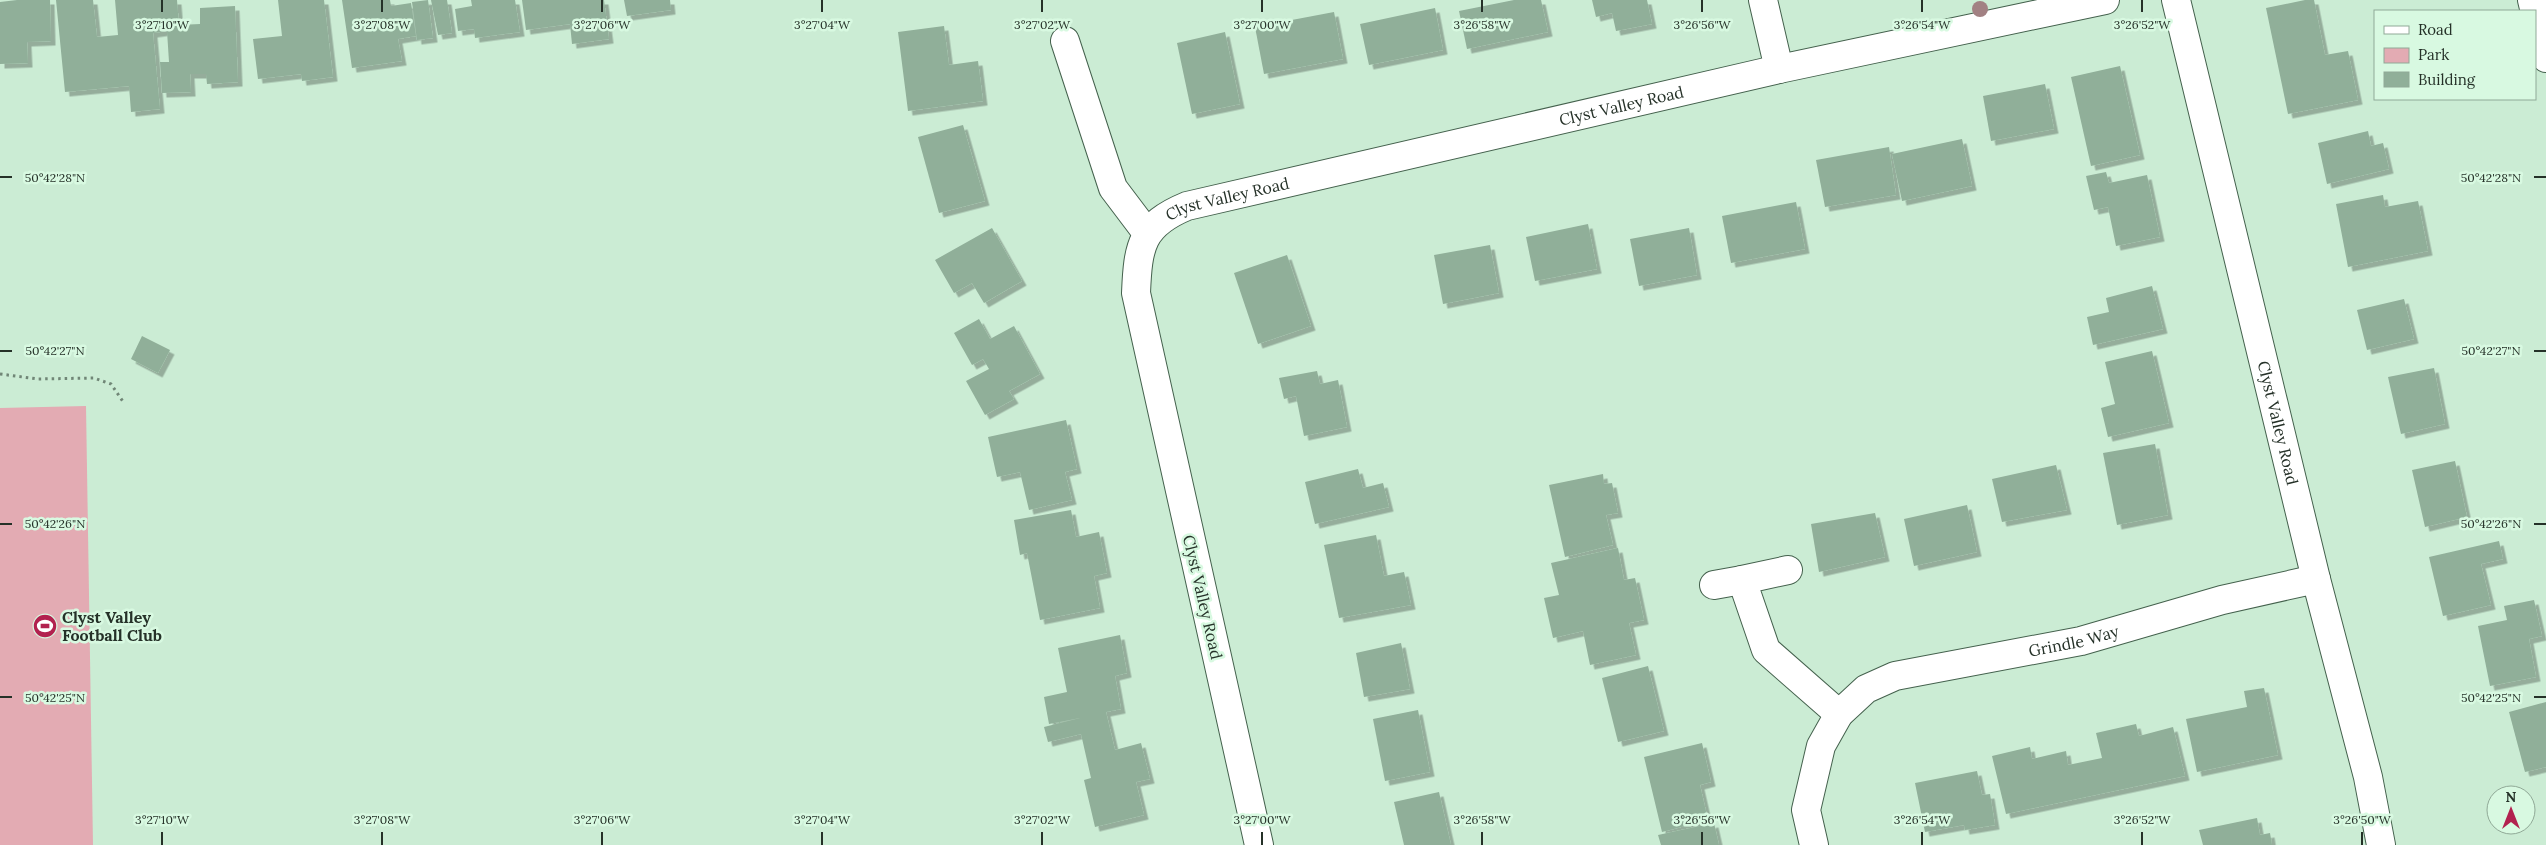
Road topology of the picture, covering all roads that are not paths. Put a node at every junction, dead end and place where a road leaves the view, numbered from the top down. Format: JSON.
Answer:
{"nodes":[{"id":1,"x":1763,"y":0,"type":"edge"},
{"id":2,"x":2105,"y":0,"type":"edge"},
{"id":3,"x":2176,"y":0,"type":"edge"},
{"id":4,"x":2536,"y":17,"type":"edge"},
{"id":5,"x":1065,"y":41,"type":"dead end"},
{"id":6,"x":2546,"y":58,"type":"edge"},
{"id":7,"x":1779,"y":69,"type":"junction"},
{"id":8,"x":1148,"y":233,"type":"junction"},
{"id":9,"x":1788,"y":570,"type":"dead end"},
{"id":10,"x":2316,"y":579,"type":"junction"},
{"id":11,"x":1742,"y":580,"type":"junction"},
{"id":12,"x":1714,"y":585,"type":"dead end"},
{"id":13,"x":1839,"y":714,"type":"junction"},
{"id":14,"x":1259,"y":845,"type":"edge"},
{"id":15,"x":1814,"y":845,"type":"edge"},
{"id":16,"x":2381,"y":845,"type":"edge"}],
"edges":[{"from":1,"to":7,"type":"street"},
{"from":2,"to":7,"type":"street","name":"Clyst Valley Road"},
{"from":3,"to":10,"type":"street","name":"Clyst Valley Road"},
{"from":4,"to":6,"type":"street"},
{"from":5,"to":8,"type":"street","name":"Clyst Valley Road"},
{"from":7,"to":8,"type":"street","name":"Clyst Valley Road"},
{"from":8,"to":14,"type":"street","name":"Clyst Valley Road"},
{"from":9,"to":11,"type":"street"},
{"from":10,"to":13,"type":"street","name":"Grindle Way"},
{"from":10,"to":16,"type":"street","name":"Clyst Valley Road"},
{"from":11,"to":12,"type":"street"},
{"from":11,"to":13,"type":"street"},
{"from":13,"to":15,"type":"street","name":"Grindle Way"}]}
